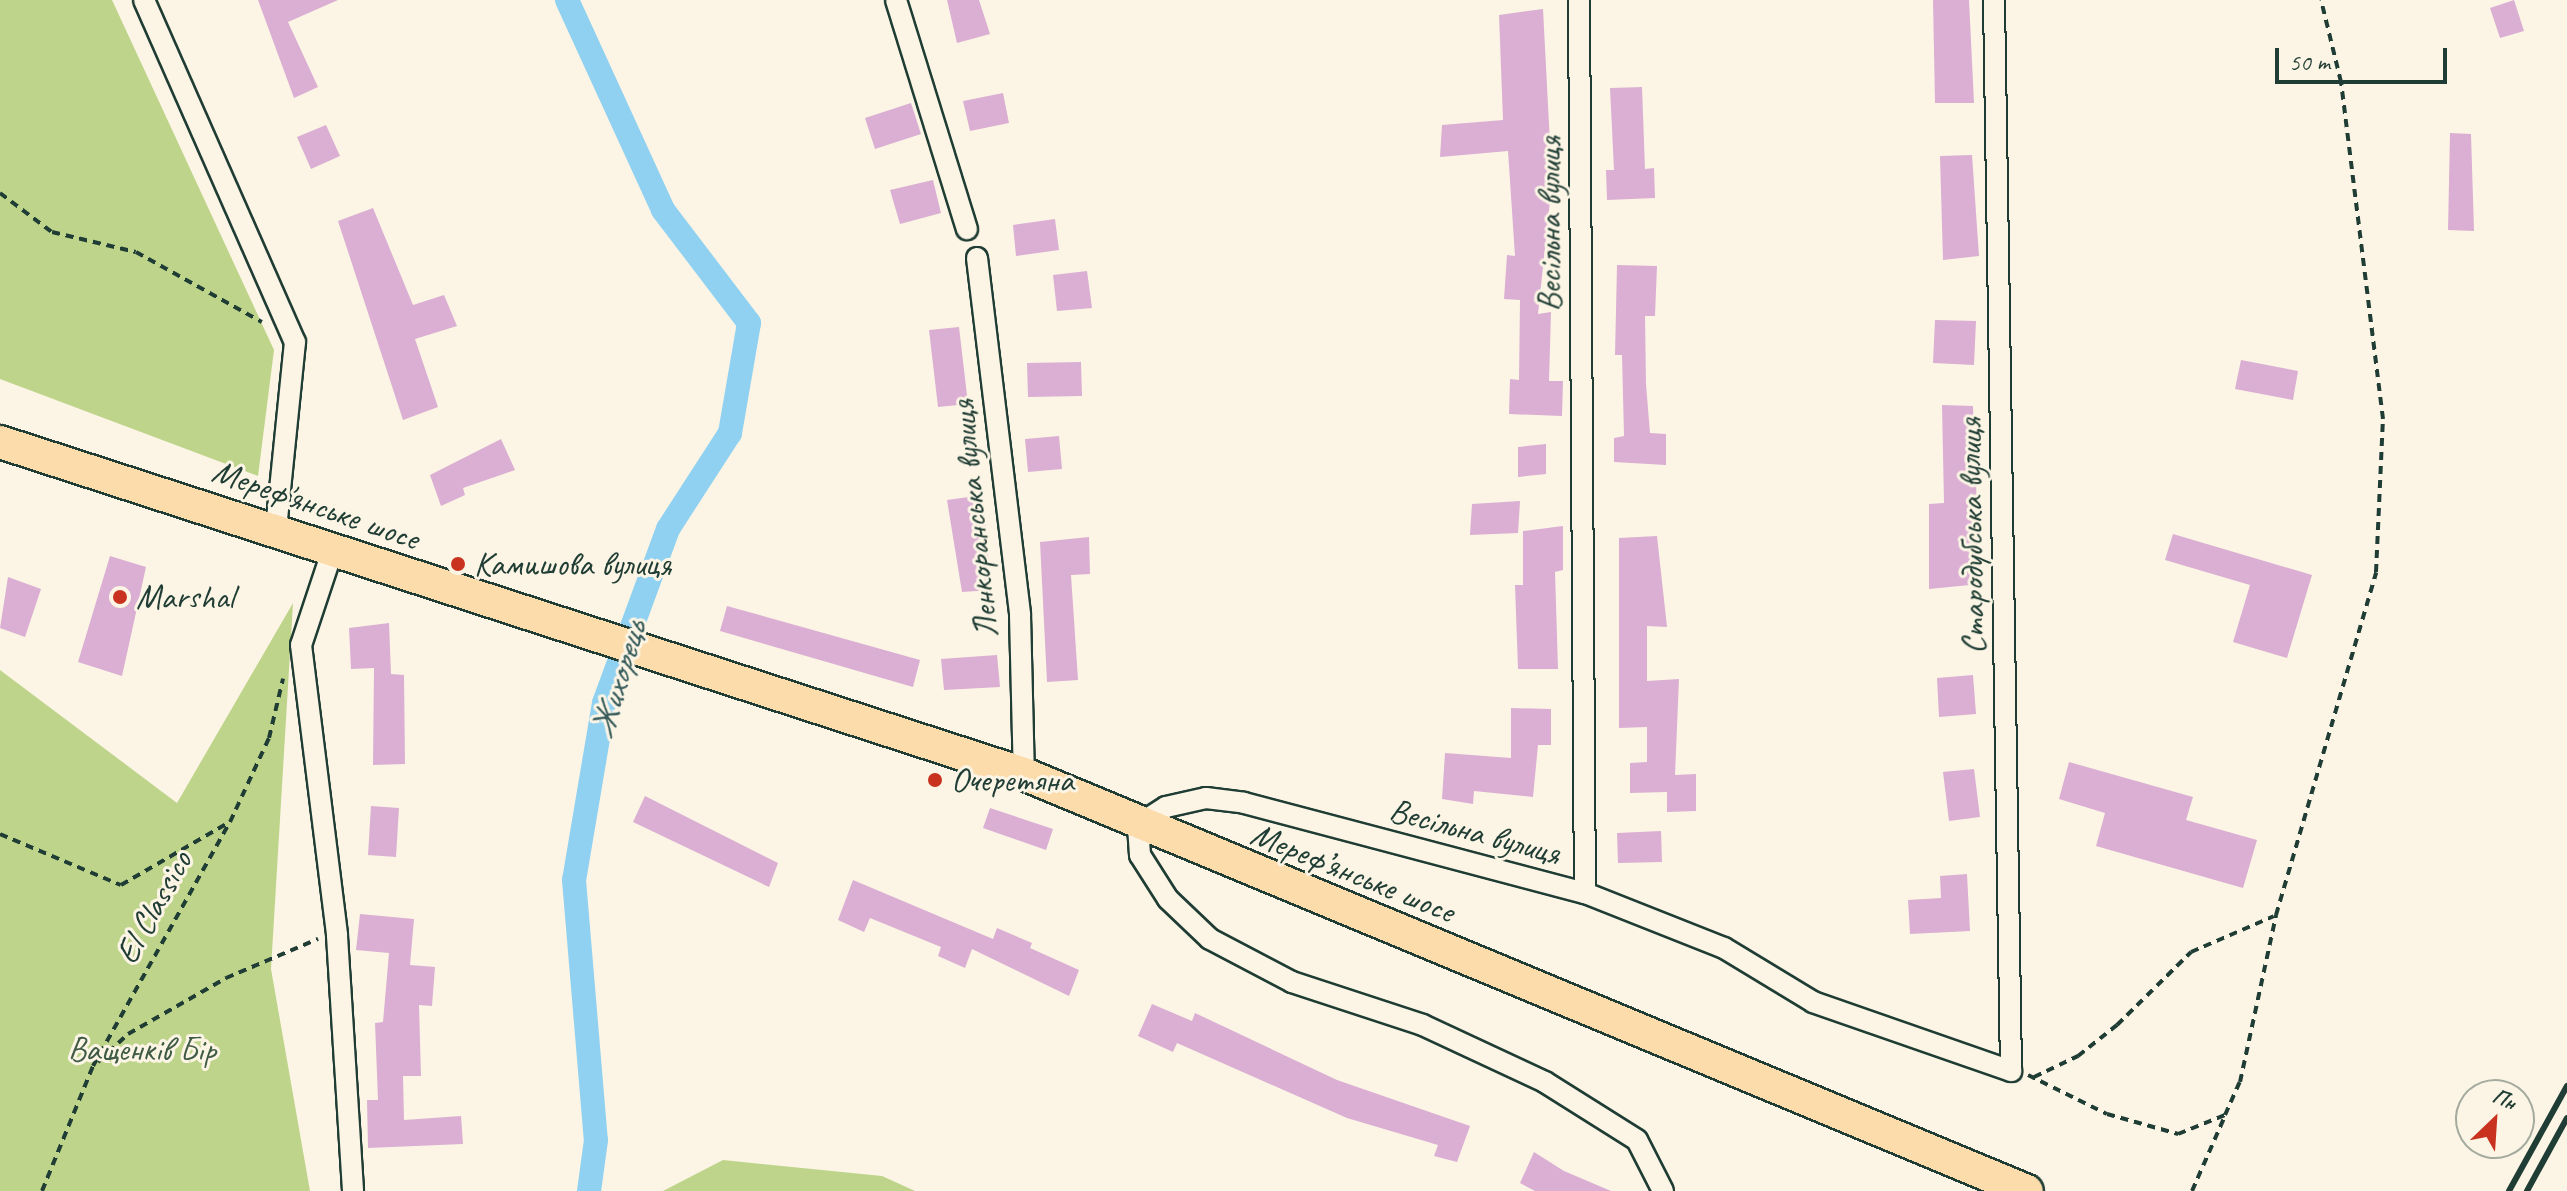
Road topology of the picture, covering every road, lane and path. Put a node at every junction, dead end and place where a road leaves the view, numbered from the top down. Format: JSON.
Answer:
{"nodes":[{"id":1,"x":144,"y":0,"type":"edge"},
{"id":2,"x":896,"y":0,"type":"edge"},
{"id":3,"x":1579,"y":0,"type":"edge"},
{"id":4,"x":1994,"y":0,"type":"edge"},
{"id":5,"x":2321,"y":0,"type":"edge"},
{"id":6,"x":0,"y":193,"type":"edge"},
{"id":7,"x":967,"y":229,"type":"dead end"},
{"id":8,"x":977,"y":258,"type":"dead end"},
{"id":9,"x":262,"y":322,"type":"dead end"},
{"id":10,"x":0,"y":442,"type":"edge"},
{"id":11,"x":276,"y":528,"type":"junction"},
{"id":12,"x":333,"y":549,"type":"junction"},
{"id":13,"x":301,"y":645,"type":"junction"},
{"id":14,"x":640,"y":652,"type":"joint"},
{"id":15,"x":1024,"y":774,"type":"junction"},
{"id":16,"x":230,"y":822,"type":"junction"},
{"id":17,"x":1138,"y":825,"type":"junction"},
{"id":18,"x":0,"y":834,"type":"edge"},
{"id":19,"x":1585,"y":893,"type":"junction"},
{"id":20,"x":2276,"y":915,"type":"junction"},
{"id":21,"x":337,"y":936,"type":"junction"},
{"id":22,"x":93,"y":1066,"type":"junction"},
{"id":23,"x":2011,"y":1071,"type":"junction"},
{"id":24,"x":2034,"y":1077,"type":"junction"},
{"id":25,"x":2225,"y":1115,"type":"junction"},
{"id":26,"x":42,"y":1191,"type":"edge"},
{"id":27,"x":353,"y":1191,"type":"edge"},
{"id":28,"x":1663,"y":1191,"type":"edge"},
{"id":29,"x":2027,"y":1191,"type":"edge"},
{"id":30,"x":2192,"y":1191,"type":"edge"}],
"edges":[{"from":1,"to":11,"type":"street"},
{"from":2,"to":7,"type":"street"},
{"from":3,"to":19,"type":"street","name":"Весільна вулиця"},
{"from":4,"to":23,"type":"street","name":"Стародубська вулиця"},
{"from":5,"to":20,"type":"path"},
{"from":6,"to":9,"type":"path"},
{"from":8,"to":15,"type":"street","name":"Ленкоранська вулиця"},
{"from":10,"to":11,"type":"highway","name":"Мереф'янське шосе"},
{"from":11,"to":12,"type":"highway","name":"Мереф'янське шосе"},
{"from":12,"to":13,"type":"street"},
{"from":12,"to":14,"type":"highway","name":"Мереф'янське шосе"},
{"from":13,"to":16,"type":"path","name":"El Classico"},
{"from":13,"to":21,"type":"street"},
{"from":14,"to":15,"type":"highway","name":"Мереф’янське шосе"},
{"from":15,"to":17,"type":"highway","name":"Мереф’янське шосе"},
{"from":16,"to":18,"type":"path"},
{"from":16,"to":22,"type":"path","name":"El Classico"},
{"from":17,"to":19,"type":"street","name":"Весільна вулиця"},
{"from":17,"to":28,"type":"street"},
{"from":17,"to":29,"type":"highway","name":"Мереф’янське шосе"},
{"from":19,"to":23,"type":"street"},
{"from":20,"to":24,"type":"path"},
{"from":20,"to":25,"type":"path"},
{"from":21,"to":22,"type":"path"},
{"from":21,"to":27,"type":"street"},
{"from":22,"to":26,"type":"path","name":"El Classico"},
{"from":23,"to":24,"type":"path"},
{"from":24,"to":25,"type":"path"},
{"from":25,"to":30,"type":"path"}]}
